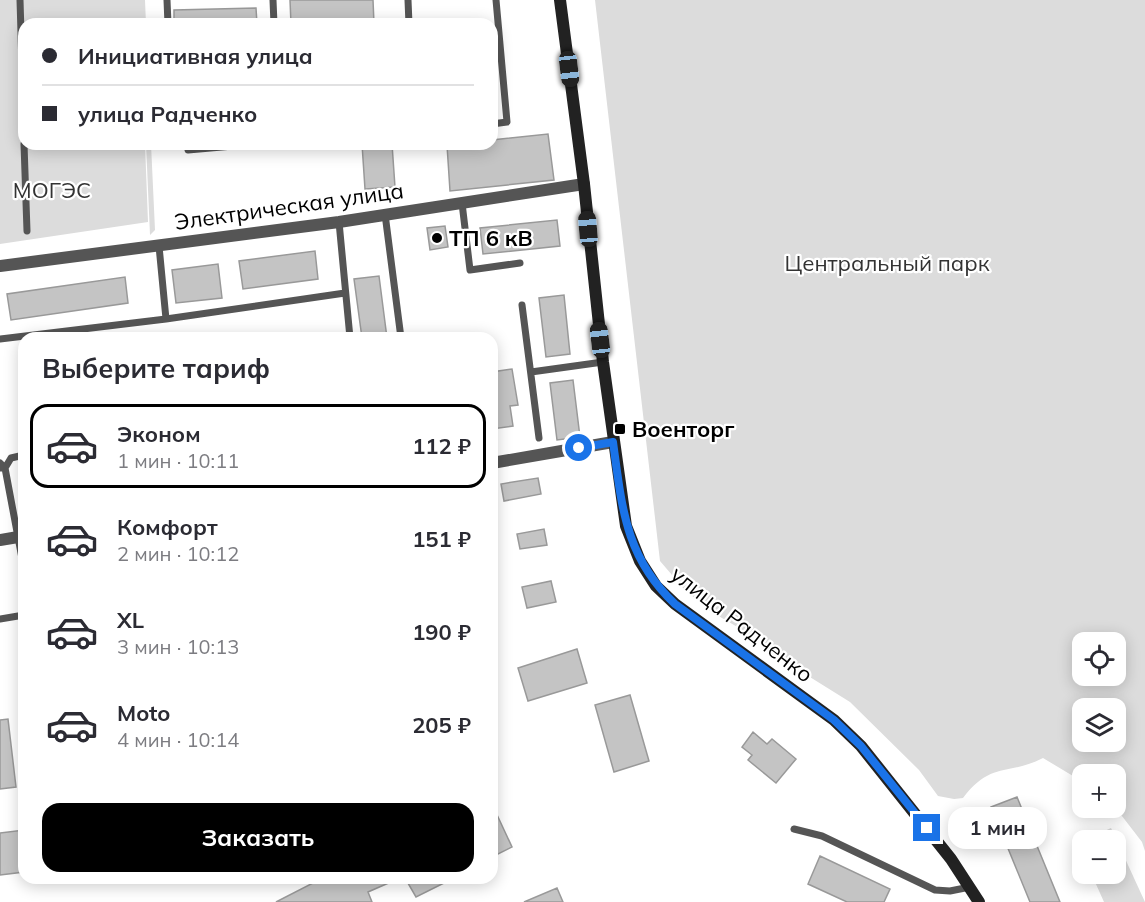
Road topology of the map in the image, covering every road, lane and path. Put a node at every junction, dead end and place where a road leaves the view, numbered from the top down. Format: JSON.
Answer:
{"nodes":[{"id":1,"x":20,"y":0,"type":"edge"},
{"id":2,"x":167,"y":0,"type":"edge"},
{"id":3,"x":273,"y":0,"type":"edge"},
{"id":4,"x":408,"y":0,"type":"edge"},
{"id":5,"x":496,"y":0,"type":"edge"},
{"id":6,"x":560,"y":0,"type":"edge"},
{"id":7,"x":21,"y":18,"type":"edge"},
{"id":8,"x":168,"y":18,"type":"edge"},
{"id":9,"x":274,"y":18,"type":"edge"},
{"id":10,"x":409,"y":18,"type":"edge"},
{"id":11,"x":498,"y":18,"type":"edge"},
{"id":12,"x":498,"y":22,"type":"edge"},
{"id":13,"x":498,"y":123,"type":"edge"},
{"id":14,"x":24,"y":150,"type":"edge"},
{"id":15,"x":584,"y":184,"type":"junction"},
{"id":16,"x":462,"y":203,"type":"junction"},
{"id":17,"x":385,"y":214,"type":"junction"},
{"id":18,"x":339,"y":222,"type":"junction"},
{"id":19,"x":27,"y":231,"type":"dead end"},
{"id":20,"x":159,"y":246,"type":"junction"},
{"id":21,"x":520,"y":263,"type":"dead end"},
{"id":22,"x":0,"y":266,"type":"edge"},
{"id":23,"x":345,"y":293,"type":"junction"},
{"id":24,"x":522,"y":305,"type":"dead end"},
{"id":25,"x":166,"y":319,"type":"junction"},
{"id":26,"x":58,"y":332,"type":"edge"},
{"id":27,"x":349,"y":332,"type":"edge"},
{"id":28,"x":400,"y":332,"type":"edge"},
{"id":29,"x":18,"y":337,"type":"edge"},
{"id":30,"x":0,"y":339,"type":"edge"},
{"id":31,"x":603,"y":362,"type":"junction"},
{"id":32,"x":531,"y":372,"type":"junction"},
{"id":33,"x":539,"y":438,"type":"dead end"},
{"id":34,"x":613,"y":442,"type":"junction"},
{"id":35,"x":18,"y":457,"type":"edge"},
{"id":36,"x":498,"y":462,"type":"edge"},
{"id":37,"x":2,"y":466,"type":"edge"},
{"id":38,"x":18,"y":526,"type":"edge"},
{"id":39,"x":18,"y":537,"type":"edge"},
{"id":40,"x":0,"y":540,"type":"edge"},
{"id":41,"x":18,"y":616,"type":"edge"},
{"id":42,"x":0,"y":618,"type":"edge"},
{"id":43,"x":794,"y":829,"type":"dead end"},
{"id":44,"x":970,"y":887,"type":"junction"},
{"id":45,"x":979,"y":902,"type":"edge"}],
"edges":[{"from":1,"to":7,"type":"lane"},
{"from":2,"to":8,"type":"lane"},
{"from":3,"to":9,"type":"lane"},
{"from":4,"to":10,"type":"lane"},
{"from":5,"to":11,"type":"lane"},
{"from":6,"to":15,"type":"street","name":"улица Радченко"},
{"from":12,"to":13,"type":"lane"},
{"from":14,"to":19,"type":"lane"},
{"from":15,"to":16,"type":"street","name":"Электрическая улица"},
{"from":15,"to":31,"type":"street","name":"улица Радченко"},
{"from":16,"to":17,"type":"street","name":"Электрическая улица"},
{"from":16,"to":21,"type":"lane"},
{"from":17,"to":18,"type":"street","name":"Электрическая улица"},
{"from":17,"to":28,"type":"lane"},
{"from":18,"to":20,"type":"street","name":"Электрическая улица"},
{"from":18,"to":23,"type":"lane"},
{"from":20,"to":22,"type":"street","name":"Электрическая улица"},
{"from":20,"to":25,"type":"lane"},
{"from":23,"to":25,"type":"lane"},
{"from":23,"to":27,"type":"lane"},
{"from":24,"to":32,"type":"lane"},
{"from":25,"to":26,"type":"lane"},
{"from":29,"to":30,"type":"lane"},
{"from":31,"to":32,"type":"lane"},
{"from":31,"to":34,"type":"street","name":"улица Радченко"},
{"from":32,"to":33,"type":"lane"},
{"from":34,"to":36,"type":"street"},
{"from":34,"to":44,"type":"street","name":"улица Радченко"},
{"from":35,"to":37,"type":"lane"},
{"from":37,"to":38,"type":"lane"},
{"from":39,"to":40,"type":"street"},
{"from":41,"to":42,"type":"lane"},
{"from":43,"to":44,"type":"lane"},
{"from":44,"to":45,"type":"street","name":"улица Радченко"}]}
